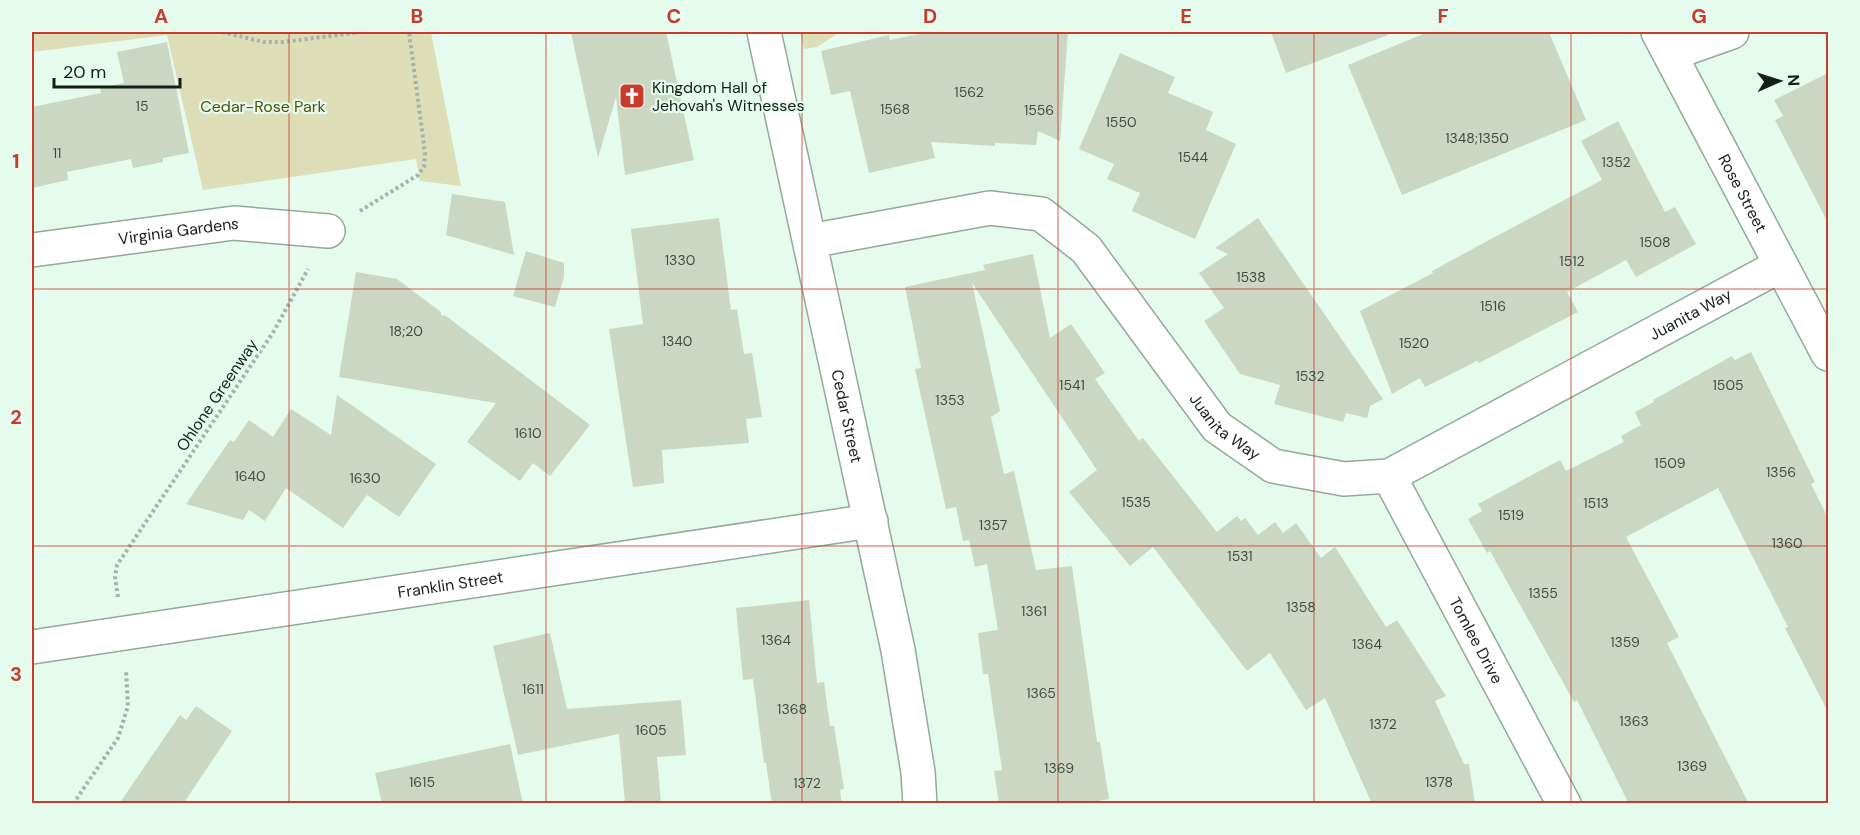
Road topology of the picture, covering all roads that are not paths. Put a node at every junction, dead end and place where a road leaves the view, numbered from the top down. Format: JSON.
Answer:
{"nodes":[{"id":1,"x":764,"y":32,"type":"edge"},
{"id":2,"x":1732,"y":32,"type":"edge"},
{"id":3,"x":1664,"y":43,"type":"edge"},
{"id":4,"x":328,"y":231,"type":"road end"},
{"id":5,"x":810,"y":241,"type":"junction"},
{"id":6,"x":32,"y":250,"type":"edge"},
{"id":7,"x":1781,"y":265,"type":"junction"},
{"id":8,"x":1828,"y":354,"type":"edge"},
{"id":9,"x":1389,"y":476,"type":"junction"},
{"id":10,"x":871,"y":521,"type":"junction"},
{"id":11,"x":32,"y":647,"type":"edge"},
{"id":12,"x":920,"y":804,"type":"edge"},
{"id":13,"x":1564,"y":804,"type":"edge"}],
"edges":[{"from":1,"to":5,"type":"street","name":"Cedar Street"},
{"from":2,"to":3,"type":"street"},
{"from":3,"to":7,"type":"street","name":"Rose Street"},
{"from":4,"to":6,"type":"street","name":"Virginia Gardens"},
{"from":5,"to":9,"type":"street","name":"Juanita Way"},
{"from":5,"to":10,"type":"street","name":"Cedar Street"},
{"from":7,"to":8,"type":"street","name":"Rose Street"},
{"from":7,"to":9,"type":"street","name":"Juanita Way"},
{"from":9,"to":13,"type":"street","name":"Tomlee Drive"},
{"from":10,"to":11,"type":"street","name":"Franklin Street"},
{"from":10,"to":12,"type":"street","name":"Cedar Street"}]}
